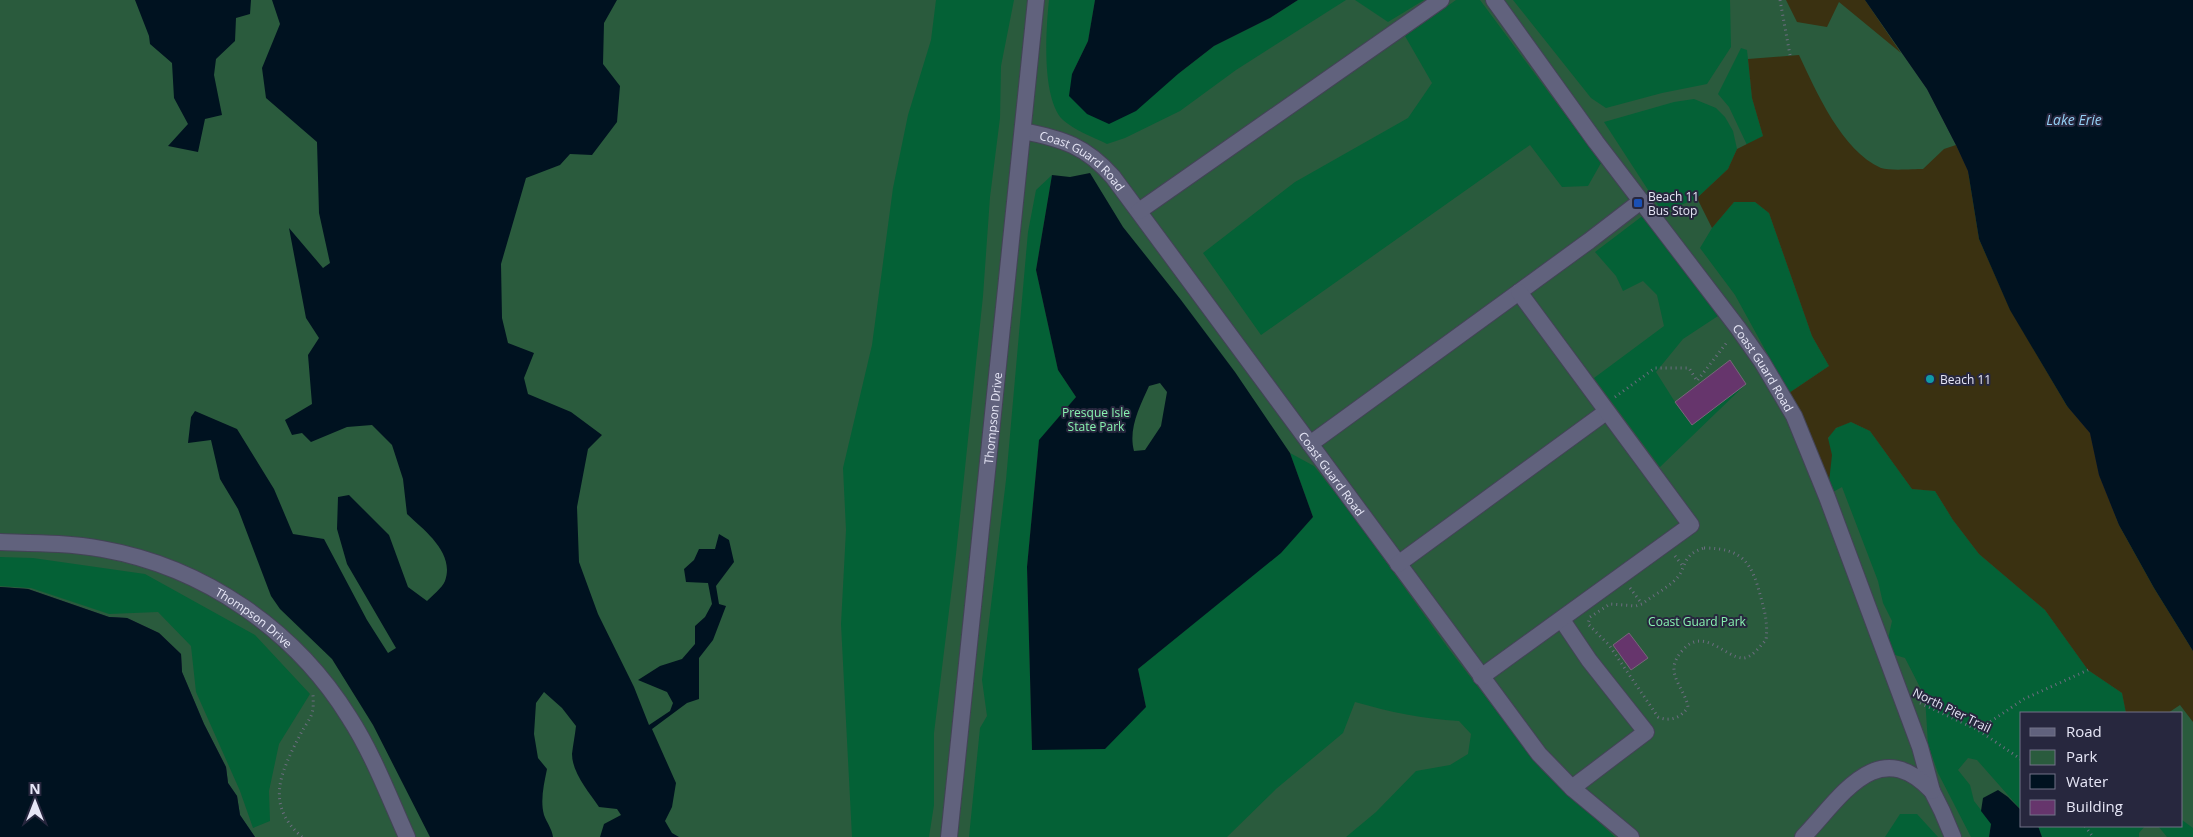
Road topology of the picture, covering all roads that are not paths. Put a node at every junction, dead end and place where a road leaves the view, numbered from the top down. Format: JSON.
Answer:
{"nodes":[{"id":1,"x":1036,"y":0,"type":"edge"},
{"id":2,"x":1441,"y":0,"type":"edge"},
{"id":3,"x":1494,"y":0,"type":"edge"},
{"id":4,"x":1023,"y":130,"type":"junction"},
{"id":5,"x":1641,"y":201,"type":"junction"},
{"id":6,"x":1139,"y":211,"type":"junction"},
{"id":7,"x":1519,"y":292,"type":"junction"},
{"id":8,"x":1604,"y":410,"type":"junction"},
{"id":9,"x":1310,"y":444,"type":"junction"},
{"id":10,"x":0,"y":542,"type":"edge"},
{"id":11,"x":1398,"y":564,"type":"junction"},
{"id":12,"x":1562,"y":620,"type":"junction"},
{"id":13,"x":1482,"y":677,"type":"junction"},
{"id":14,"x":1572,"y":788,"type":"junction"},
{"id":15,"x":1932,"y":792,"type":"junction"},
{"id":16,"x":1805,"y":836,"type":"edge"},
{"id":17,"x":407,"y":837,"type":"edge"},
{"id":18,"x":949,"y":837,"type":"edge"},
{"id":19,"x":1631,"y":837,"type":"edge"},
{"id":20,"x":1952,"y":837,"type":"edge"}],
"edges":[{"from":1,"to":4,"type":"street","name":"Thompson Drive"},
{"from":2,"to":6,"type":"street"},
{"from":3,"to":5,"type":"street","name":"Coast Guard Road"},
{"from":4,"to":6,"type":"street","name":"Coast Guard Road"},
{"from":4,"to":18,"type":"street","name":"Thompson Drive"},
{"from":5,"to":7,"type":"street"},
{"from":5,"to":15,"type":"street","name":"Coast Guard Road"},
{"from":6,"to":9,"type":"street","name":"Coast Guard Road"},
{"from":7,"to":8,"type":"street"},
{"from":7,"to":9,"type":"street"},
{"from":8,"to":11,"type":"street"},
{"from":8,"to":12,"type":"street"},
{"from":9,"to":11,"type":"street","name":"Coast Guard Road"},
{"from":10,"to":17,"type":"street","name":"Thompson Drive"},
{"from":11,"to":13,"type":"street","name":"Coast Guard Road"},
{"from":12,"to":13,"type":"street"},
{"from":12,"to":14,"type":"street"},
{"from":13,"to":14,"type":"street","name":"Coast Guard Road"},
{"from":14,"to":19,"type":"street","name":"Coast Guard Road"},
{"from":15,"to":16,"type":"street","name":"Coast Guard Road"},
{"from":15,"to":20,"type":"street","name":"Coast Guard Road"}]}
